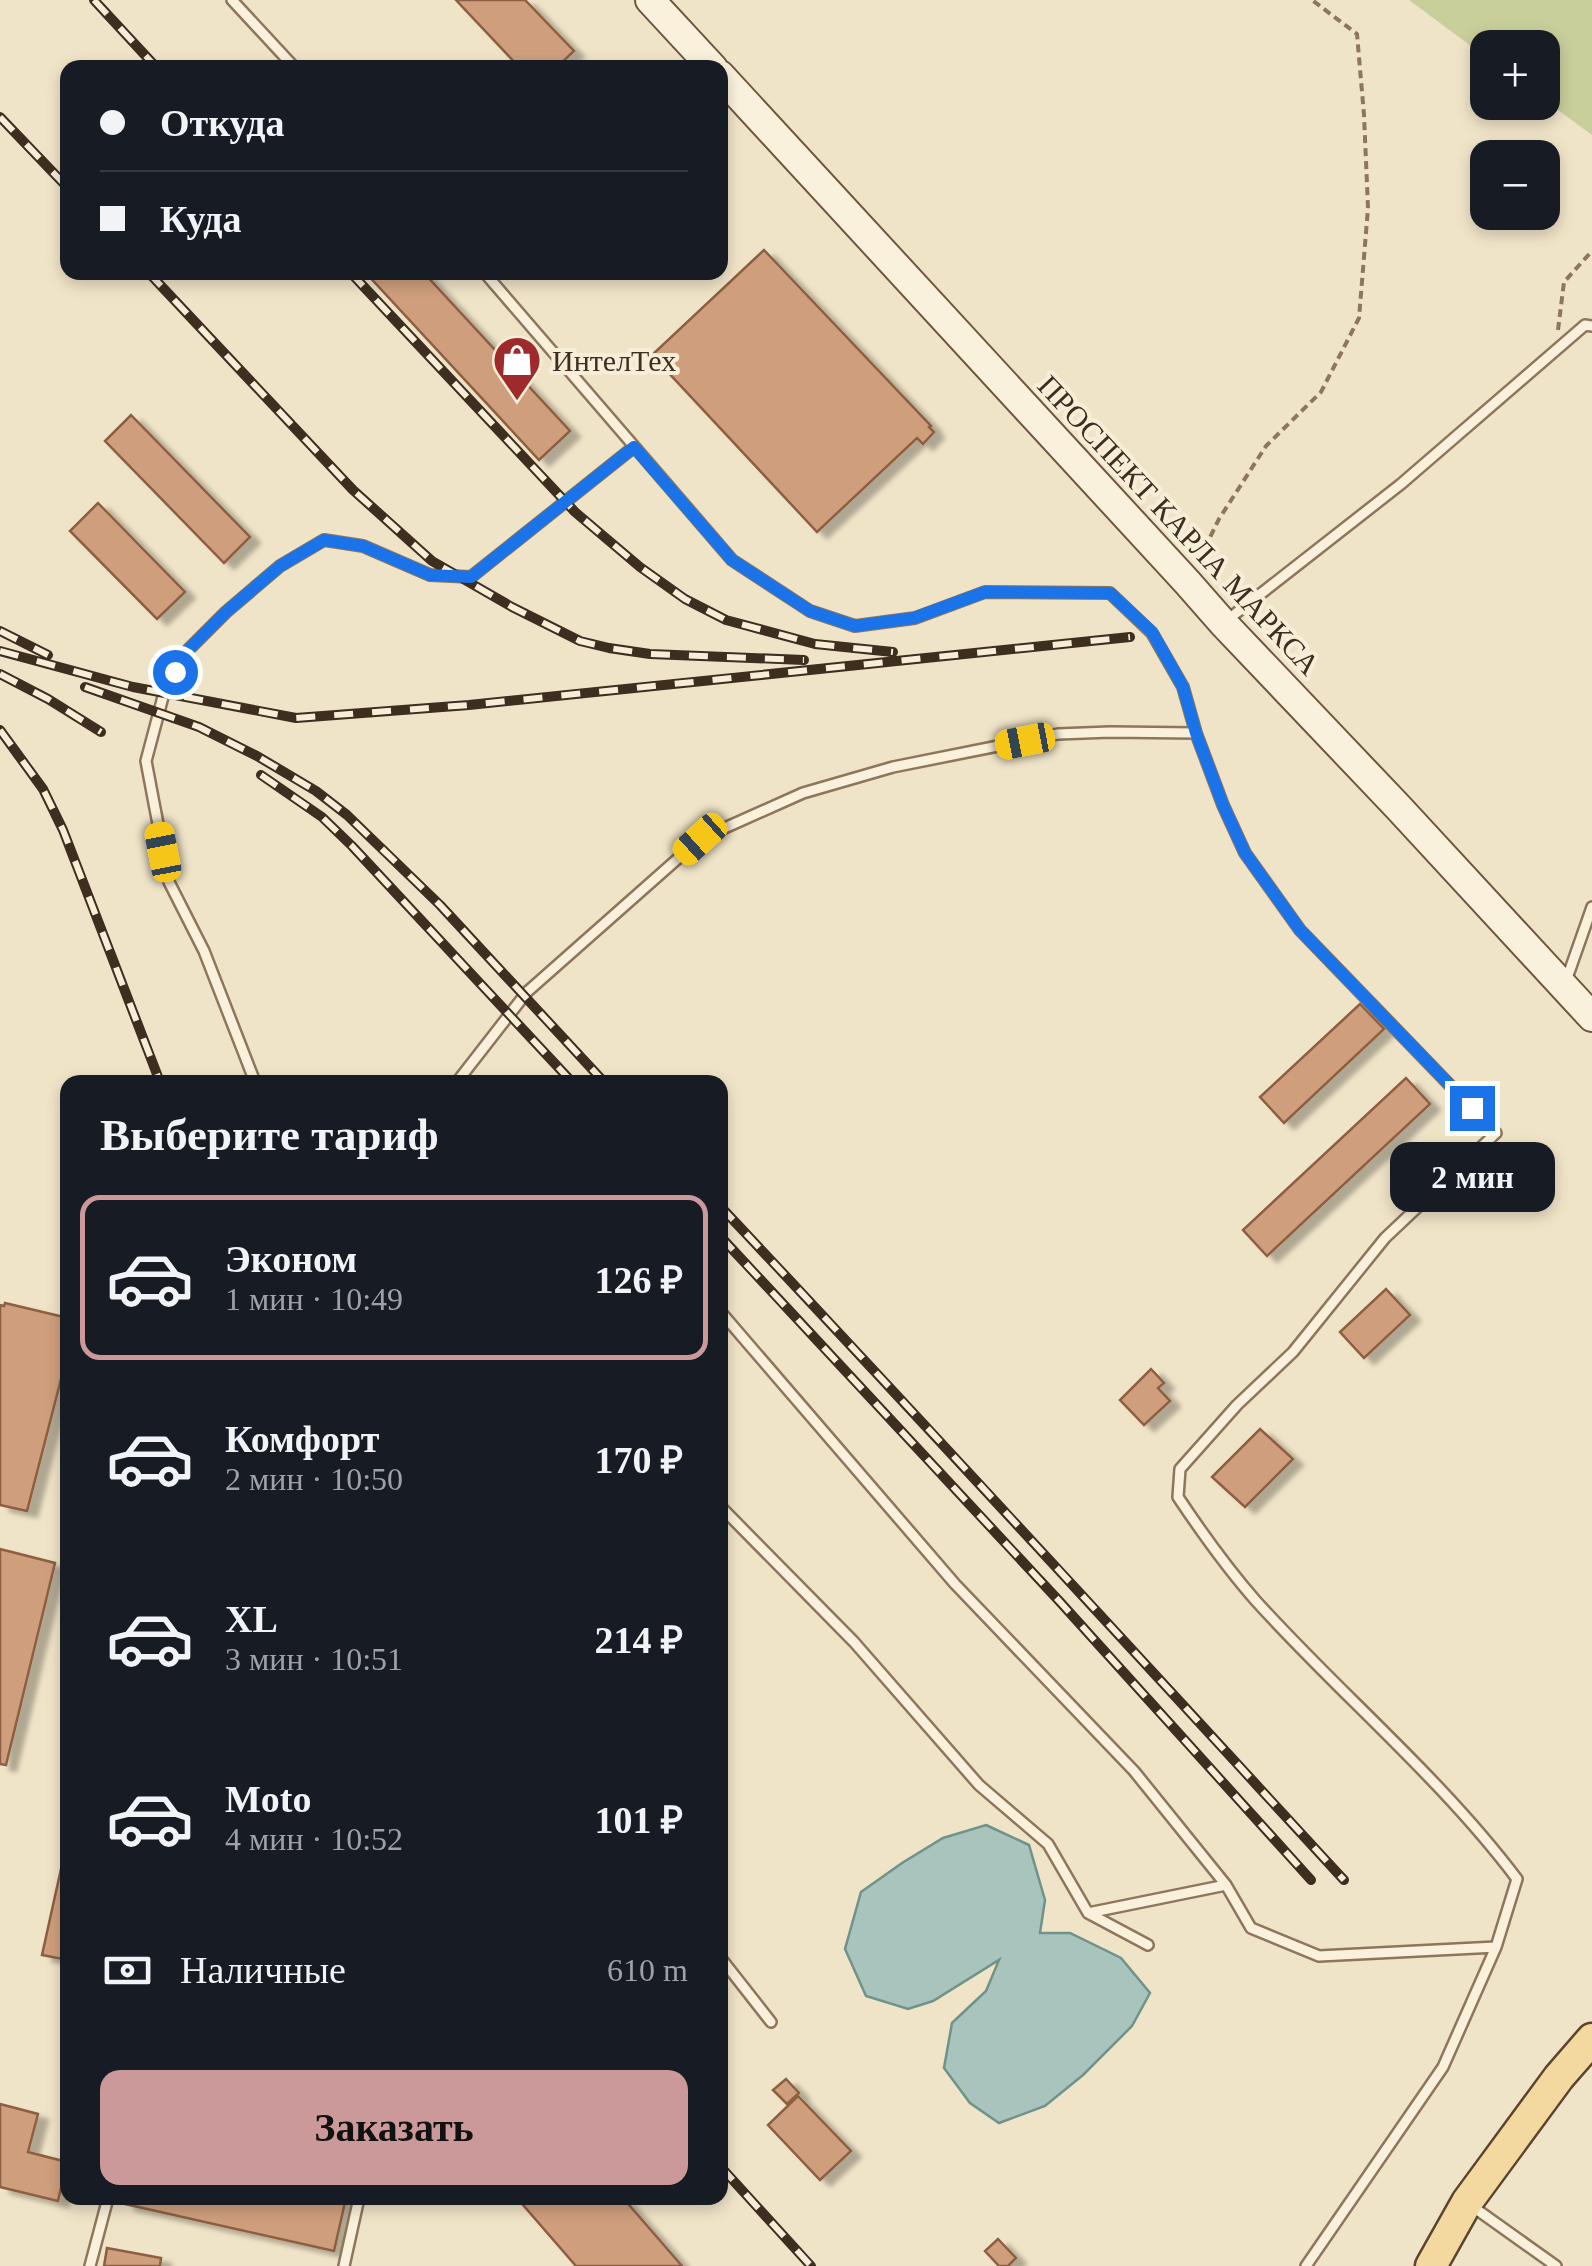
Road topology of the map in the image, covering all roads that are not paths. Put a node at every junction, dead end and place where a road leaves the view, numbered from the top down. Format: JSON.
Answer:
{"nodes":[{"id":1,"x":232,"y":0,"type":"edge"},
{"id":2,"x":650,"y":0,"type":"edge"},
{"id":3,"x":288,"y":60,"type":"edge"},
{"id":4,"x":706,"y":60,"type":"edge"},
{"id":5,"x":728,"y":84,"type":"edge"},
{"id":6,"x":491,"y":280,"type":"edge"},
{"id":7,"x":1592,"y":326,"type":"edge"},
{"id":8,"x":634,"y":447,"type":"junction"},
{"id":9,"x":1223,"y":623,"type":"junction"},
{"id":10,"x":1196,"y":733,"type":"junction"},
{"id":11,"x":1592,"y":907,"type":"edge"},
{"id":12,"x":1564,"y":988,"type":"junction"},
{"id":13,"x":1592,"y":1017,"type":"edge"},
{"id":14,"x":252,"y":1075,"type":"edge"},
{"id":15,"x":462,"y":1075,"type":"edge"},
{"id":16,"x":728,"y":1320,"type":"edge"},
{"id":17,"x":728,"y":1513,"type":"edge"},
{"id":18,"x":1226,"y":1885,"type":"junction"},
{"id":19,"x":1088,"y":1913,"type":"junction"},
{"id":20,"x":1148,"y":1945,"type":"dead end"},
{"id":21,"x":1496,"y":1947,"type":"junction"},
{"id":22,"x":728,"y":1968,"type":"edge"},
{"id":23,"x":771,"y":2022,"type":"dead end"},
{"id":24,"x":1592,"y":2039,"type":"edge"},
{"id":25,"x":1467,"y":2202,"type":"junction"},
{"id":26,"x":106,"y":2205,"type":"edge"},
{"id":27,"x":357,"y":2205,"type":"edge"},
{"id":28,"x":90,"y":2266,"type":"edge"},
{"id":29,"x":344,"y":2266,"type":"edge"},
{"id":30,"x":1306,"y":2266,"type":"edge"},
{"id":31,"x":1432,"y":2266,"type":"edge"},
{"id":32,"x":1556,"y":2266,"type":"edge"}],
"edges":[{"from":1,"to":3,"type":"lane"},
{"from":2,"to":4,"type":"main road"},
{"from":5,"to":9,"type":"main road","name":"ПРОСПЕКТ КАРЛА МАРКСА"},
{"from":6,"to":8,"type":"lane"},
{"from":7,"to":9,"type":"lane"},
{"from":8,"to":10,"type":"lane"},
{"from":8,"to":14,"type":"lane"},
{"from":9,"to":12,"type":"main road","name":"ПРОСПЕКТ КАРЛА МАРКСА"},
{"from":10,"to":15,"type":"lane"},
{"from":10,"to":21,"type":"lane"},
{"from":11,"to":12,"type":"lane"},
{"from":12,"to":13,"type":"main road","name":"ПРОСПЕКТ КАРЛА МАРКСА"},
{"from":16,"to":18,"type":"lane"},
{"from":17,"to":19,"type":"lane"},
{"from":18,"to":19,"type":"lane"},
{"from":18,"to":21,"type":"lane"},
{"from":19,"to":20,"type":"lane"},
{"from":21,"to":30,"type":"lane"},
{"from":22,"to":23,"type":"lane"},
{"from":24,"to":25,"type":"main road"},
{"from":25,"to":31,"type":"main road"},
{"from":25,"to":32,"type":"lane"},
{"from":26,"to":28,"type":"lane"},
{"from":27,"to":29,"type":"lane"}]}
